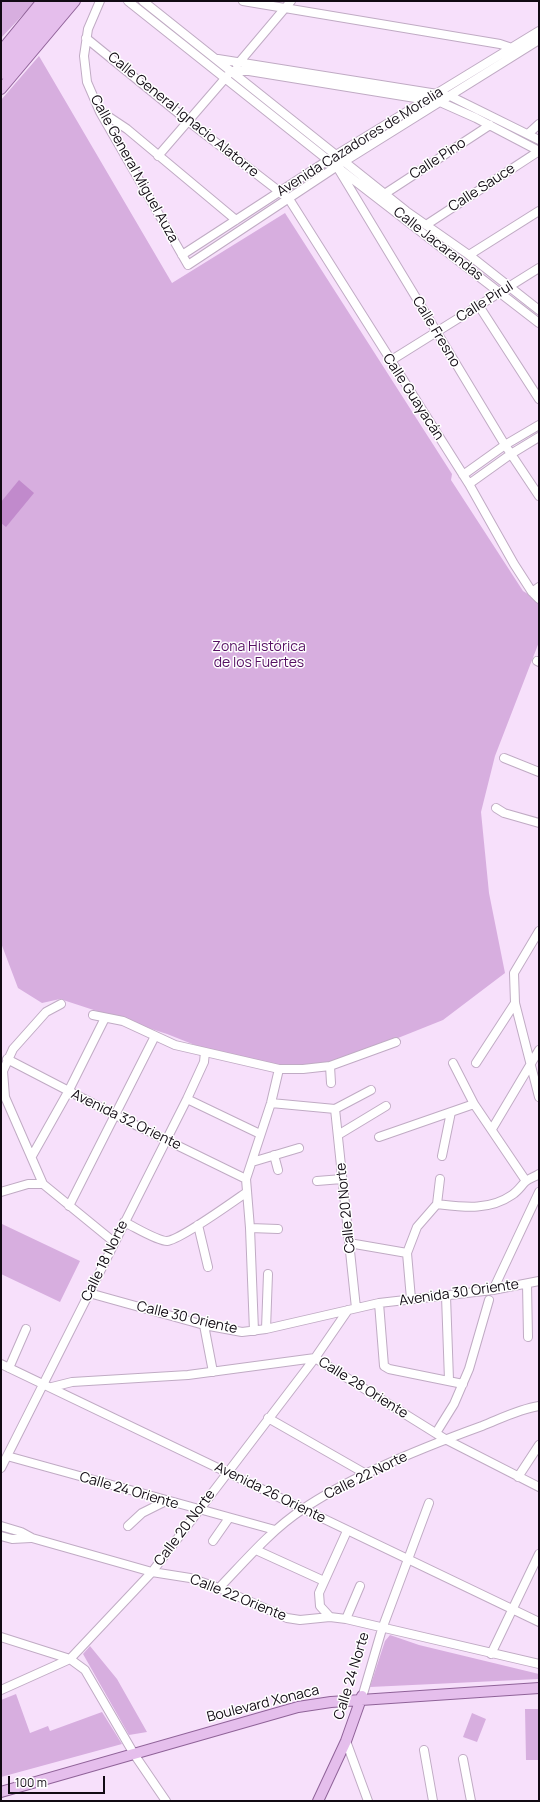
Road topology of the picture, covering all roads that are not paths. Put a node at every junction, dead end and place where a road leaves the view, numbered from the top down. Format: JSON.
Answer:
{"nodes":[{"id":1,"x":42,"y":1,"type":"edge"},
{"id":2,"x":52,"y":1,"type":"edge"},
{"id":3,"x":63,"y":1,"type":"edge"},
{"id":4,"x":75,"y":1,"type":"edge"},
{"id":5,"x":100,"y":1,"type":"edge"},
{"id":6,"x":128,"y":1,"type":"edge"},
{"id":7,"x":143,"y":1,"type":"edge"},
{"id":8,"x":243,"y":1,"type":"edge"},
{"id":9,"x":291,"y":1,"type":"edge"},
{"id":10,"x":285,"y":8,"type":"junction"},
{"id":11,"x":539,"y":31,"type":"edge"},
{"id":12,"x":86,"y":38,"type":"junction"},
{"id":13,"x":539,"y":40,"type":"edge"},
{"id":14,"x":512,"y":47,"type":"junction"},
{"id":15,"x":1,"y":51,"type":"edge"},
{"id":16,"x":521,"y":51,"type":"junction"},
{"id":17,"x":218,"y":59,"type":"junction"},
{"id":18,"x":1,"y":62,"type":"edge"},
{"id":19,"x":241,"y":62,"type":"junction"},
{"id":20,"x":231,"y":71,"type":"junction"},
{"id":21,"x":1,"y":74,"type":"edge"},
{"id":22,"x":226,"y":78,"type":"junction"},
{"id":23,"x":1,"y":89,"type":"edge"},
{"id":24,"x":437,"y":93,"type":"junction"},
{"id":25,"x":450,"y":96,"type":"junction"},
{"id":26,"x":427,"y":99,"type":"junction"},
{"id":27,"x":440,"y":102,"type":"junction"},
{"id":28,"x":100,"y":112,"type":"junction"},
{"id":29,"x":188,"y":122,"type":"junction"},
{"id":30,"x":539,"y":124,"type":"edge"},
{"id":31,"x":490,"y":125,"type":"junction"},
{"id":32,"x":528,"y":134,"type":"junction"},
{"id":33,"x":539,"y":140,"type":"edge"},
{"id":34,"x":539,"y":151,"type":"edge"},
{"id":35,"x":336,"y":155,"type":"junction"},
{"id":36,"x":158,"y":156,"type":"junction"},
{"id":37,"x":328,"y":160,"type":"junction"},
{"id":38,"x":344,"y":161,"type":"junction"},
{"id":39,"x":336,"y":166,"type":"junction"},
{"id":40,"x":279,"y":192,"type":"junction"},
{"id":41,"x":386,"y":193,"type":"junction"},
{"id":42,"x":289,"y":199,"type":"junction"},
{"id":43,"x":539,"y":211,"type":"edge"},
{"id":44,"x":404,"y":213,"type":"junction"},
{"id":45,"x":236,"y":220,"type":"junction"},
{"id":46,"x":426,"y":225,"type":"junction"},
{"id":47,"x":446,"y":240,"type":"junction"},
{"id":48,"x":440,"y":246,"type":"junction"},
{"id":49,"x":182,"y":255,"type":"junction"},
{"id":50,"x":469,"y":255,"type":"junction"},
{"id":51,"x":188,"y":265,"type":"joint"},
{"id":52,"x":539,"y":268,"type":"edge"},
{"id":53,"x":509,"y":288,"type":"junction"},
{"id":54,"x":500,"y":293,"type":"junction"},
{"id":55,"x":479,"y":306,"type":"junction"},
{"id":56,"x":539,"y":310,"type":"edge"},
{"id":57,"x":539,"y":323,"type":"edge"},
{"id":58,"x":436,"y":333,"type":"junction"},
{"id":59,"x":390,"y":361,"type":"junction"},
{"id":60,"x":539,"y":399,"type":"edge"},
{"id":61,"x":539,"y":425,"type":"edge"},
{"id":62,"x":539,"y":437,"type":"edge"},
{"id":63,"x":505,"y":445,"type":"junction"},
{"id":64,"x":511,"y":454,"type":"junction"},
{"id":65,"x":463,"y":475,"type":"junction"},
{"id":66,"x":469,"y":484,"type":"junction"},
{"id":67,"x":539,"y":496,"type":"edge"},
{"id":68,"x":539,"y":587,"type":"edge"},
{"id":69,"x":535,"y":595,"type":"edge"},
{"id":70,"x":504,"y":758,"type":"dead end"},
{"id":71,"x":539,"y":772,"type":"edge"},
{"id":72,"x":496,"y":808,"type":"dead end"},
{"id":73,"x":539,"y":823,"type":"edge"},
{"id":74,"x":539,"y":931,"type":"edge"},
{"id":75,"x":515,"y":1003,"type":"junction"},
{"id":76,"x":61,"y":1004,"type":"dead end"},
{"id":77,"x":93,"y":1014,"type":"dead end"},
{"id":78,"x":105,"y":1018,"type":"junction"},
{"id":79,"x":155,"y":1036,"type":"junction"},
{"id":80,"x":396,"y":1042,"type":"dead end"},
{"id":81,"x":539,"y":1050,"type":"edge"},
{"id":82,"x":205,"y":1052,"type":"junction"},
{"id":83,"x":7,"y":1059,"type":"junction"},
{"id":84,"x":453,"y":1063,"type":"dead end"},
{"id":85,"x":476,"y":1063,"type":"dead end"},
{"id":86,"x":531,"y":1064,"type":"junction"},
{"id":87,"x":330,"y":1066,"type":"junction"},
{"id":88,"x":279,"y":1069,"type":"junction"},
{"id":89,"x":331,"y":1083,"type":"dead end"},
{"id":90,"x":371,"y":1090,"type":"dead end"},
{"id":91,"x":68,"y":1092,"type":"junction"},
{"id":92,"x":539,"y":1096,"type":"edge"},
{"id":93,"x":188,"y":1099,"type":"junction"},
{"id":94,"x":271,"y":1103,"type":"junction"},
{"id":95,"x":474,"y":1104,"type":"junction"},
{"id":96,"x":386,"y":1106,"type":"dead end"},
{"id":97,"x":335,"y":1109,"type":"junction"},
{"id":98,"x":451,"y":1112,"type":"junction"},
{"id":99,"x":115,"y":1116,"type":"junction"},
{"id":100,"x":492,"y":1129,"type":"junction"},
{"id":101,"x":260,"y":1134,"type":"junction"},
{"id":102,"x":338,"y":1135,"type":"junction"},
{"id":103,"x":378,"y":1136,"type":"dead end"},
{"id":104,"x":166,"y":1141,"type":"junction"},
{"id":105,"x":299,"y":1148,"type":"dead end"},
{"id":106,"x":274,"y":1155,"type":"junction"},
{"id":107,"x":32,"y":1156,"type":"junction"},
{"id":108,"x":442,"y":1156,"type":"dead end"},
{"id":109,"x":252,"y":1162,"type":"junction"},
{"id":110,"x":278,"y":1170,"type":"dead end"},
{"id":111,"x":539,"y":1174,"type":"edge"},
{"id":112,"x":246,"y":1179,"type":"junction"},
{"id":113,"x":342,"y":1179,"type":"junction"},
{"id":114,"x":440,"y":1179,"type":"dead end"},
{"id":115,"x":317,"y":1181,"type":"dead end"},
{"id":116,"x":526,"y":1181,"type":"junction"},
{"id":117,"x":43,"y":1184,"type":"junction"},
{"id":118,"x":1,"y":1192,"type":"edge"},
{"id":119,"x":247,"y":1192,"type":"junction"},
{"id":120,"x":539,"y":1192,"type":"edge"},
{"id":121,"x":437,"y":1204,"type":"junction"},
{"id":122,"x":69,"y":1206,"type":"junction"},
{"id":123,"x":124,"y":1222,"type":"junction"},
{"id":124,"x":198,"y":1225,"type":"junction"},
{"id":125,"x":250,"y":1228,"type":"junction"},
{"id":126,"x":278,"y":1229,"type":"dead end"},
{"id":127,"x":114,"y":1242,"type":"junction"},
{"id":128,"x":349,"y":1244,"type":"junction"},
{"id":129,"x":407,"y":1253,"type":"junction"},
{"id":130,"x":208,"y":1267,"type":"dead end"},
{"id":131,"x":268,"y":1274,"type":"dead end"},
{"id":132,"x":539,"y":1281,"type":"edge"},
{"id":133,"x":527,"y":1284,"type":"junction"},
{"id":134,"x":493,"y":1290,"type":"junction"},
{"id":135,"x":89,"y":1293,"type":"junction"},
{"id":136,"x":446,"y":1296,"type":"junction"},
{"id":137,"x":411,"y":1299,"type":"junction"},
{"id":138,"x":489,"y":1300,"type":"dead end"},
{"id":139,"x":379,"y":1303,"type":"junction"},
{"id":140,"x":352,"y":1309,"type":"junction"},
{"id":141,"x":204,"y":1325,"type":"junction"},
{"id":142,"x":26,"y":1329,"type":"dead end"},
{"id":143,"x":266,"y":1329,"type":"junction"},
{"id":144,"x":254,"y":1331,"type":"junction"},
{"id":145,"x":528,"y":1337,"type":"dead end"},
{"id":146,"x":315,"y":1358,"type":"junction"},
{"id":147,"x":5,"y":1366,"type":"edge"},
{"id":148,"x":213,"y":1372,"type":"junction"},
{"id":149,"x":449,"y":1380,"type":"junction"},
{"id":150,"x":44,"y":1384,"type":"junction"},
{"id":151,"x":463,"y":1384,"type":"junction"},
{"id":152,"x":52,"y":1388,"type":"junction"},
{"id":153,"x":539,"y":1406,"type":"edge"},
{"id":154,"x":268,"y":1418,"type":"junction"},
{"id":155,"x":436,"y":1433,"type":"junction"},
{"id":156,"x":445,"y":1439,"type":"junction"},
{"id":157,"x":539,"y":1445,"type":"edge"},
{"id":158,"x":7,"y":1456,"type":"junction"},
{"id":159,"x":1,"y":1468,"type":"edge"},
{"id":160,"x":227,"y":1473,"type":"junction"},
{"id":161,"x":366,"y":1474,"type":"junction"},
{"id":162,"x":518,"y":1477,"type":"junction"},
{"id":163,"x":539,"y":1487,"type":"edge"},
{"id":164,"x":166,"y":1501,"type":"junction"},
{"id":165,"x":429,"y":1503,"type":"dead end"},
{"id":166,"x":302,"y":1509,"type":"junction"},
{"id":167,"x":199,"y":1510,"type":"junction"},
{"id":168,"x":229,"y":1518,"type":"junction"},
{"id":169,"x":1,"y":1526,"type":"edge"},
{"id":170,"x":128,"y":1526,"type":"dead end"},
{"id":171,"x":276,"y":1530,"type":"junction"},
{"id":172,"x":347,"y":1531,"type":"junction"},
{"id":173,"x":1,"y":1536,"type":"edge"},
{"id":174,"x":32,"y":1538,"type":"junction"},
{"id":175,"x":213,"y":1541,"type":"dead end"},
{"id":176,"x":256,"y":1550,"type":"junction"},
{"id":177,"x":539,"y":1554,"type":"edge"},
{"id":178,"x":407,"y":1558,"type":"junction"},
{"id":179,"x":152,"y":1572,"type":"junction"},
{"id":180,"x":324,"y":1581,"type":"junction"},
{"id":181,"x":360,"y":1586,"type":"dead end"},
{"id":182,"x":219,"y":1588,"type":"junction"},
{"id":183,"x":512,"y":1609,"type":"junction"},
{"id":184,"x":330,"y":1617,"type":"junction"},
{"id":185,"x":346,"y":1619,"type":"junction"},
{"id":186,"x":539,"y":1622,"type":"edge"},
{"id":187,"x":382,"y":1628,"type":"junction"},
{"id":188,"x":1,"y":1637,"type":"edge"},
{"id":189,"x":491,"y":1654,"type":"junction"},
{"id":190,"x":70,"y":1659,"type":"junction"},
{"id":191,"x":539,"y":1664,"type":"edge"},
{"id":192,"x":539,"y":1682,"type":"edge"},
{"id":193,"x":539,"y":1688,"type":"edge"},
{"id":194,"x":1,"y":1690,"type":"edge"},
{"id":195,"x":361,"y":1697,"type":"junction"},
{"id":196,"x":346,"y":1740,"type":"junction"},
{"id":197,"x":424,"y":1750,"type":"dead end"},
{"id":198,"x":133,"y":1751,"type":"junction"},
{"id":199,"x":463,"y":1759,"type":"dead end"},
{"id":200,"x":1,"y":1785,"type":"edge"},
{"id":201,"x":1,"y":1792,"type":"edge"},
{"id":202,"x":166,"y":1801,"type":"edge"},
{"id":203,"x":318,"y":1801,"type":"edge"},
{"id":204,"x":368,"y":1801,"type":"edge"},
{"id":205,"x":433,"y":1801,"type":"edge"},
{"id":206,"x":471,"y":1801,"type":"edge"}],
"edges":[{"from":1,"to":15,"type":"main road"},
{"from":2,"to":18,"type":"main road"},
{"from":3,"to":21,"type":"main road"},
{"from":4,"to":23,"type":"main road"},
{"from":5,"to":12,"type":"street","name":"Calle General Miguel Auza"},
{"from":6,"to":22,"type":"street","name":"Calle Jacarandas"},
{"from":7,"to":17,"type":"street","name":"Calle Jacarandas"},
{"from":8,"to":10,"type":"street"},
{"from":9,"to":10,"type":"street"},
{"from":10,"to":14,"type":"street"},
{"from":10,"to":19,"type":"street"},
{"from":11,"to":14,"type":"street","name":"Avenida Cazadores de Morelia"},
{"from":12,"to":28,"type":"street","name":"Calle General Miguel Auza"},
{"from":12,"to":29,"type":"street","name":"Calle General Ignacio Alatorre"},
{"from":13,"to":16,"type":"street","name":"Avenida Cazadores de Morelia"},
{"from":14,"to":16,"type":"street"},
{"from":14,"to":24,"type":"street","name":"Avenida Cazadores de Morelia"},
{"from":16,"to":25,"type":"street","name":"Avenida Cazadores de Morelia"},
{"from":17,"to":19,"type":"street"},
{"from":17,"to":20,"type":"street","name":"Calle Jacarandas"},
{"from":19,"to":20,"type":"street"},
{"from":19,"to":24,"type":"street"},
{"from":20,"to":22,"type":"street"},
{"from":20,"to":26,"type":"street"},
{"from":20,"to":35,"type":"street","name":"Calle Jacarandas"},
{"from":22,"to":29,"type":"street"},
{"from":22,"to":37,"type":"street","name":"Calle Jacarandas"},
{"from":24,"to":25,"type":"street"},
{"from":24,"to":26,"type":"street","name":"Avenida Cazadores de Morelia"},
{"from":25,"to":27,"type":"street","name":"Avenida Cazadores de Morelia"},
{"from":25,"to":32,"type":"street"},
{"from":26,"to":27,"type":"street"},
{"from":26,"to":35,"type":"street","name":"Avenida Cazadores de Morelia"},
{"from":27,"to":31,"type":"street"},
{"from":27,"to":38,"type":"street","name":"Avenida Cazadores de Morelia"},
{"from":28,"to":36,"type":"street"},
{"from":28,"to":49,"type":"street","name":"Calle General Miguel Auza"},
{"from":29,"to":36,"type":"street"},
{"from":29,"to":40,"type":"street","name":"Calle General Ignacio Alatorre"},
{"from":30,"to":32,"type":"street"},
{"from":31,"to":34,"type":"street"},
{"from":31,"to":41,"type":"street","name":"Calle Pino"},
{"from":32,"to":33,"type":"street"},
{"from":34,"to":46,"type":"street","name":"Calle Sauce"},
{"from":35,"to":37,"type":"street","name":"Avenida Cazadores de Morelia"},
{"from":35,"to":38,"type":"street","name":"Calle Jacarandas"},
{"from":36,"to":45,"type":"street"},
{"from":37,"to":39,"type":"street","name":"Calle Jacarandas"},
{"from":37,"to":40,"type":"street","name":"Avenida Cazadores de Morelia"},
{"from":38,"to":39,"type":"street","name":"Avenida Cazadores de Morelia"},
{"from":38,"to":41,"type":"street","name":"Calle Jacarandas"},
{"from":39,"to":42,"type":"street","name":"Avenida Cazadores de Morelia"},
{"from":39,"to":44,"type":"street","name":"Calle Jacarandas"},
{"from":39,"to":58,"type":"street","name":"Calle Fresno"},
{"from":40,"to":42,"type":"street","name":"Calle General Ignacio Alatorre"},
{"from":40,"to":45,"type":"street","name":"Avenida Cazadores de Morelia"},
{"from":41,"to":44,"type":"street","name":"Calle Jacarandas"},
{"from":42,"to":51,"type":"street","name":"Avenida Cazadores de Morelia"},
{"from":42,"to":59,"type":"street","name":"Calle Guayacán"},
{"from":43,"to":50,"type":"street"},
{"from":44,"to":46,"type":"street","name":"Calle Jacarandas"},
{"from":44,"to":48,"type":"street","name":"Calle Jacarandas"},
{"from":45,"to":49,"type":"street","name":"Avenida Cazadores de Morelia"},
{"from":46,"to":47,"type":"street","name":"Calle Jacarandas"},
{"from":47,"to":48,"type":"street"},
{"from":47,"to":50,"type":"street","name":"Calle Jacarandas"},
{"from":48,"to":54,"type":"street","name":"Calle Jacarandas"},
{"from":49,"to":51,"type":"street","name":"Calle General Miguel Auza"},
{"from":50,"to":53,"type":"street","name":"Calle Jacarandas"},
{"from":52,"to":53,"type":"street","name":"Calle Pirul"},
{"from":53,"to":54,"type":"street","name":"Calle Pirul"},
{"from":53,"to":56,"type":"street","name":"Calle Jacarandas"},
{"from":54,"to":55,"type":"street","name":"Calle Pirul"},
{"from":54,"to":57,"type":"street","name":"Calle Jacarandas"},
{"from":55,"to":58,"type":"street","name":"Calle Pirul"},
{"from":55,"to":60,"type":"street"},
{"from":58,"to":59,"type":"street","name":"Calle Pirul"},
{"from":58,"to":63,"type":"street","name":"Calle Fresno"},
{"from":59,"to":65,"type":"street","name":"Calle Guayacán"},
{"from":61,"to":63,"type":"street"},
{"from":62,"to":64,"type":"street"},
{"from":63,"to":64,"type":"street","name":"Calle Fresno"},
{"from":63,"to":65,"type":"street"},
{"from":64,"to":66,"type":"street"},
{"from":64,"to":67,"type":"street","name":"Calle Fresno"},
{"from":65,"to":66,"type":"street","name":"Calle Guayacán"},
{"from":66,"to":69,"type":"street","name":"Calle Guayacán"},
{"from":68,"to":69,"type":"street"},
{"from":70,"to":71,"type":"street"},
{"from":72,"to":73,"type":"street"},
{"from":74,"to":75,"type":"street"},
{"from":75,"to":85,"type":"street"},
{"from":75,"to":86,"type":"street"},
{"from":76,"to":83,"type":"street"},
{"from":77,"to":78,"type":"street"},
{"from":78,"to":79,"type":"street"},
{"from":78,"to":91,"type":"street"},
{"from":79,"to":82,"type":"street"},
{"from":79,"to":99,"type":"street"},
{"from":80,"to":87,"type":"street"},
{"from":81,"to":86,"type":"street"},
{"from":82,"to":88,"type":"street"},
{"from":82,"to":93,"type":"street","name":"Calle 18 Norte"},
{"from":83,"to":91,"type":"street","name":"Avenida 32 Oriente"},
{"from":83,"to":107,"type":"street"},
{"from":84,"to":95,"type":"street"},
{"from":86,"to":92,"type":"street"},
{"from":86,"to":100,"type":"street"},
{"from":87,"to":88,"type":"street"},
{"from":87,"to":89,"type":"street"},
{"from":88,"to":94,"type":"street"},
{"from":90,"to":97,"type":"street"},
{"from":91,"to":99,"type":"street","name":"Avenida 32 Oriente"},
{"from":91,"to":107,"type":"street"},
{"from":93,"to":101,"type":"street"},
{"from":93,"to":104,"type":"street","name":"Calle 18 Norte"},
{"from":94,"to":97,"type":"street"},
{"from":94,"to":101,"type":"street"},
{"from":95,"to":98,"type":"street"},
{"from":95,"to":100,"type":"street"},
{"from":96,"to":102,"type":"street"},
{"from":97,"to":102,"type":"street","name":"Calle 20 Norte"},
{"from":98,"to":103,"type":"street"},
{"from":98,"to":108,"type":"street"},
{"from":99,"to":104,"type":"street","name":"Avenida 32 Oriente"},
{"from":99,"to":122,"type":"street"},
{"from":100,"to":116,"type":"street"},
{"from":101,"to":109,"type":"street"},
{"from":102,"to":113,"type":"street","name":"Calle 20 Norte"},
{"from":104,"to":112,"type":"street","name":"Avenida 32 Oriente"},
{"from":104,"to":123,"type":"street","name":"Calle 18 Norte"},
{"from":105,"to":106,"type":"street"},
{"from":106,"to":109,"type":"street"},
{"from":106,"to":110,"type":"street"},
{"from":107,"to":117,"type":"street"},
{"from":109,"to":112,"type":"street"},
{"from":111,"to":116,"type":"street"},
{"from":112,"to":119,"type":"street"},
{"from":113,"to":115,"type":"street"},
{"from":113,"to":128,"type":"street","name":"Calle 20 Norte"},
{"from":114,"to":121,"type":"street"},
{"from":116,"to":121,"type":"street"},
{"from":117,"to":118,"type":"street"},
{"from":117,"to":122,"type":"street"},
{"from":119,"to":124,"type":"street"},
{"from":119,"to":125,"type":"street"},
{"from":120,"to":134,"type":"street"},
{"from":121,"to":129,"type":"street"},
{"from":122,"to":127,"type":"street"},
{"from":123,"to":124,"type":"street"},
{"from":123,"to":127,"type":"street","name":"Calle 18 Norte"},
{"from":124,"to":130,"type":"street"},
{"from":125,"to":126,"type":"street"},
{"from":125,"to":144,"type":"street"},
{"from":127,"to":135,"type":"street","name":"Calle 18 Norte"},
{"from":128,"to":129,"type":"street"},
{"from":128,"to":140,"type":"street","name":"Calle 20 Norte"},
{"from":129,"to":137,"type":"street"},
{"from":131,"to":143,"type":"street"},
{"from":132,"to":133,"type":"street","name":"Avenida 30 Oriente"},
{"from":133,"to":134,"type":"street","name":"Avenida 30 Oriente"},
{"from":133,"to":145,"type":"street"},
{"from":134,"to":136,"type":"street","name":"Avenida 30 Oriente"},
{"from":135,"to":141,"type":"street","name":"Calle 30 Oriente"},
{"from":135,"to":150,"type":"street","name":"Calle 18 Norte"},
{"from":136,"to":137,"type":"street","name":"Avenida 30 Oriente"},
{"from":136,"to":149,"type":"street"},
{"from":137,"to":139,"type":"street","name":"Avenida 30 Oriente"},
{"from":138,"to":151,"type":"street"},
{"from":139,"to":140,"type":"street","name":"Calle 30 Oriente"},
{"from":139,"to":149,"type":"street"},
{"from":140,"to":143,"type":"street","name":"Calle 30 Oriente"},
{"from":140,"to":146,"type":"street","name":"Calle 20 Norte"},
{"from":141,"to":144,"type":"street","name":"Calle 30 Oriente"},
{"from":141,"to":148,"type":"street"},
{"from":142,"to":147,"type":"street"},
{"from":143,"to":144,"type":"street","name":"Calle 30 Oriente"},
{"from":146,"to":148,"type":"street","name":"Calle 28 Oriente"},
{"from":146,"to":154,"type":"street","name":"Calle 20 Norte"},
{"from":146,"to":155,"type":"street","name":"Calle 28 Oriente"},
{"from":147,"to":150,"type":"street","name":"Avenida 26 Oriente"},
{"from":148,"to":152,"type":"street","name":"Calle 28 Oriente"},
{"from":149,"to":151,"type":"street"},
{"from":150,"to":152,"type":"street","name":"Avenida 26 Oriente"},
{"from":150,"to":158,"type":"street","name":"Calle 18 Norte"},
{"from":151,"to":155,"type":"street"},
{"from":152,"to":160,"type":"street","name":"Avenida 26 Oriente"},
{"from":153,"to":156,"type":"street","name":"Calle 22 Norte"},
{"from":154,"to":160,"type":"street","name":"Calle 20 Norte"},
{"from":154,"to":161,"type":"street"},
{"from":155,"to":156,"type":"street","name":"Calle 28 Oriente"},
{"from":156,"to":161,"type":"street","name":"Calle 22 Norte"},
{"from":156,"to":162,"type":"street","name":"Calle 28 Oriente"},
{"from":157,"to":162,"type":"street"},
{"from":158,"to":159,"type":"street","name":"Calle 18 Norte"},
{"from":158,"to":164,"type":"street","name":"Calle 24 Oriente"},
{"from":160,"to":166,"type":"street","name":"Avenida 26 Oriente"},
{"from":160,"to":167,"type":"street","name":"Calle 20 Norte"},
{"from":161,"to":166,"type":"street","name":"Calle 22 Norte"},
{"from":162,"to":163,"type":"street","name":"Calle 28 Oriente"},
{"from":164,"to":167,"type":"street","name":"Calle 24 Oriente"},
{"from":164,"to":170,"type":"street"},
{"from":165,"to":178,"type":"street","name":"Calle 24 Norte"},
{"from":166,"to":171,"type":"street","name":"Calle 22 Norte"},
{"from":166,"to":172,"type":"street","name":"Avenida 26 Oriente"},
{"from":167,"to":168,"type":"street","name":"Calle 24 Oriente"},
{"from":167,"to":179,"type":"street","name":"Calle 20 Norte"},
{"from":168,"to":171,"type":"street","name":"Calle 24 Oriente"},
{"from":168,"to":175,"type":"street"},
{"from":169,"to":174,"type":"street","name":"Calle 22 Oriente"},
{"from":171,"to":176,"type":"street","name":"Calle 22 Norte"},
{"from":172,"to":178,"type":"street","name":"Avenida 26 Oriente"},
{"from":172,"to":180,"type":"street"},
{"from":173,"to":174,"type":"street","name":"Calle 22 Oriente"},
{"from":174,"to":179,"type":"street","name":"Calle 22 Oriente"},
{"from":176,"to":180,"type":"street"},
{"from":176,"to":182,"type":"street","name":"Calle 22 Norte"},
{"from":177,"to":183,"type":"street"},
{"from":178,"to":183,"type":"street","name":"Avenida 26 Oriente"},
{"from":178,"to":187,"type":"street","name":"Calle 24 Norte"},
{"from":179,"to":182,"type":"street","name":"Calle 22 Oriente"},
{"from":179,"to":190,"type":"street","name":"Calle 20 Norte"},
{"from":180,"to":184,"type":"street"},
{"from":181,"to":185,"type":"street"},
{"from":182,"to":184,"type":"street","name":"Calle 22 Oriente"},
{"from":183,"to":186,"type":"street","name":"Avenida 26 Oriente"},
{"from":183,"to":189,"type":"street"},
{"from":184,"to":185,"type":"street","name":"Calle 22 Oriente"},
{"from":185,"to":187,"type":"street","name":"Calle 22 Oriente"},
{"from":187,"to":189,"type":"street","name":"Calle 22 Oriente"},
{"from":187,"to":195,"type":"street","name":"Calle 24 Norte"},
{"from":188,"to":190,"type":"street"},
{"from":189,"to":191,"type":"street","name":"Calle 22 Oriente"},
{"from":190,"to":194,"type":"street"},
{"from":190,"to":198,"type":"street"},
{"from":192,"to":195,"type":"main road","name":"Boulevard Xonaca"},
{"from":193,"to":195,"type":"main road","name":"Boulevard Xonaca"},
{"from":195,"to":196,"type":"main road","name":"Calle 24 Norte"},
{"from":195,"to":198,"type":"main road","name":"Boulevard Xonaca"},
{"from":196,"to":203,"type":"main road","name":"Calle 24 Norte"},
{"from":196,"to":204,"type":"street"},
{"from":197,"to":205,"type":"street"},
{"from":198,"to":200,"type":"main road","name":"Boulevard Xonaca"},
{"from":198,"to":201,"type":"main road","name":"Boulevard Xonaca"},
{"from":198,"to":202,"type":"street"},
{"from":199,"to":206,"type":"street"}]}
